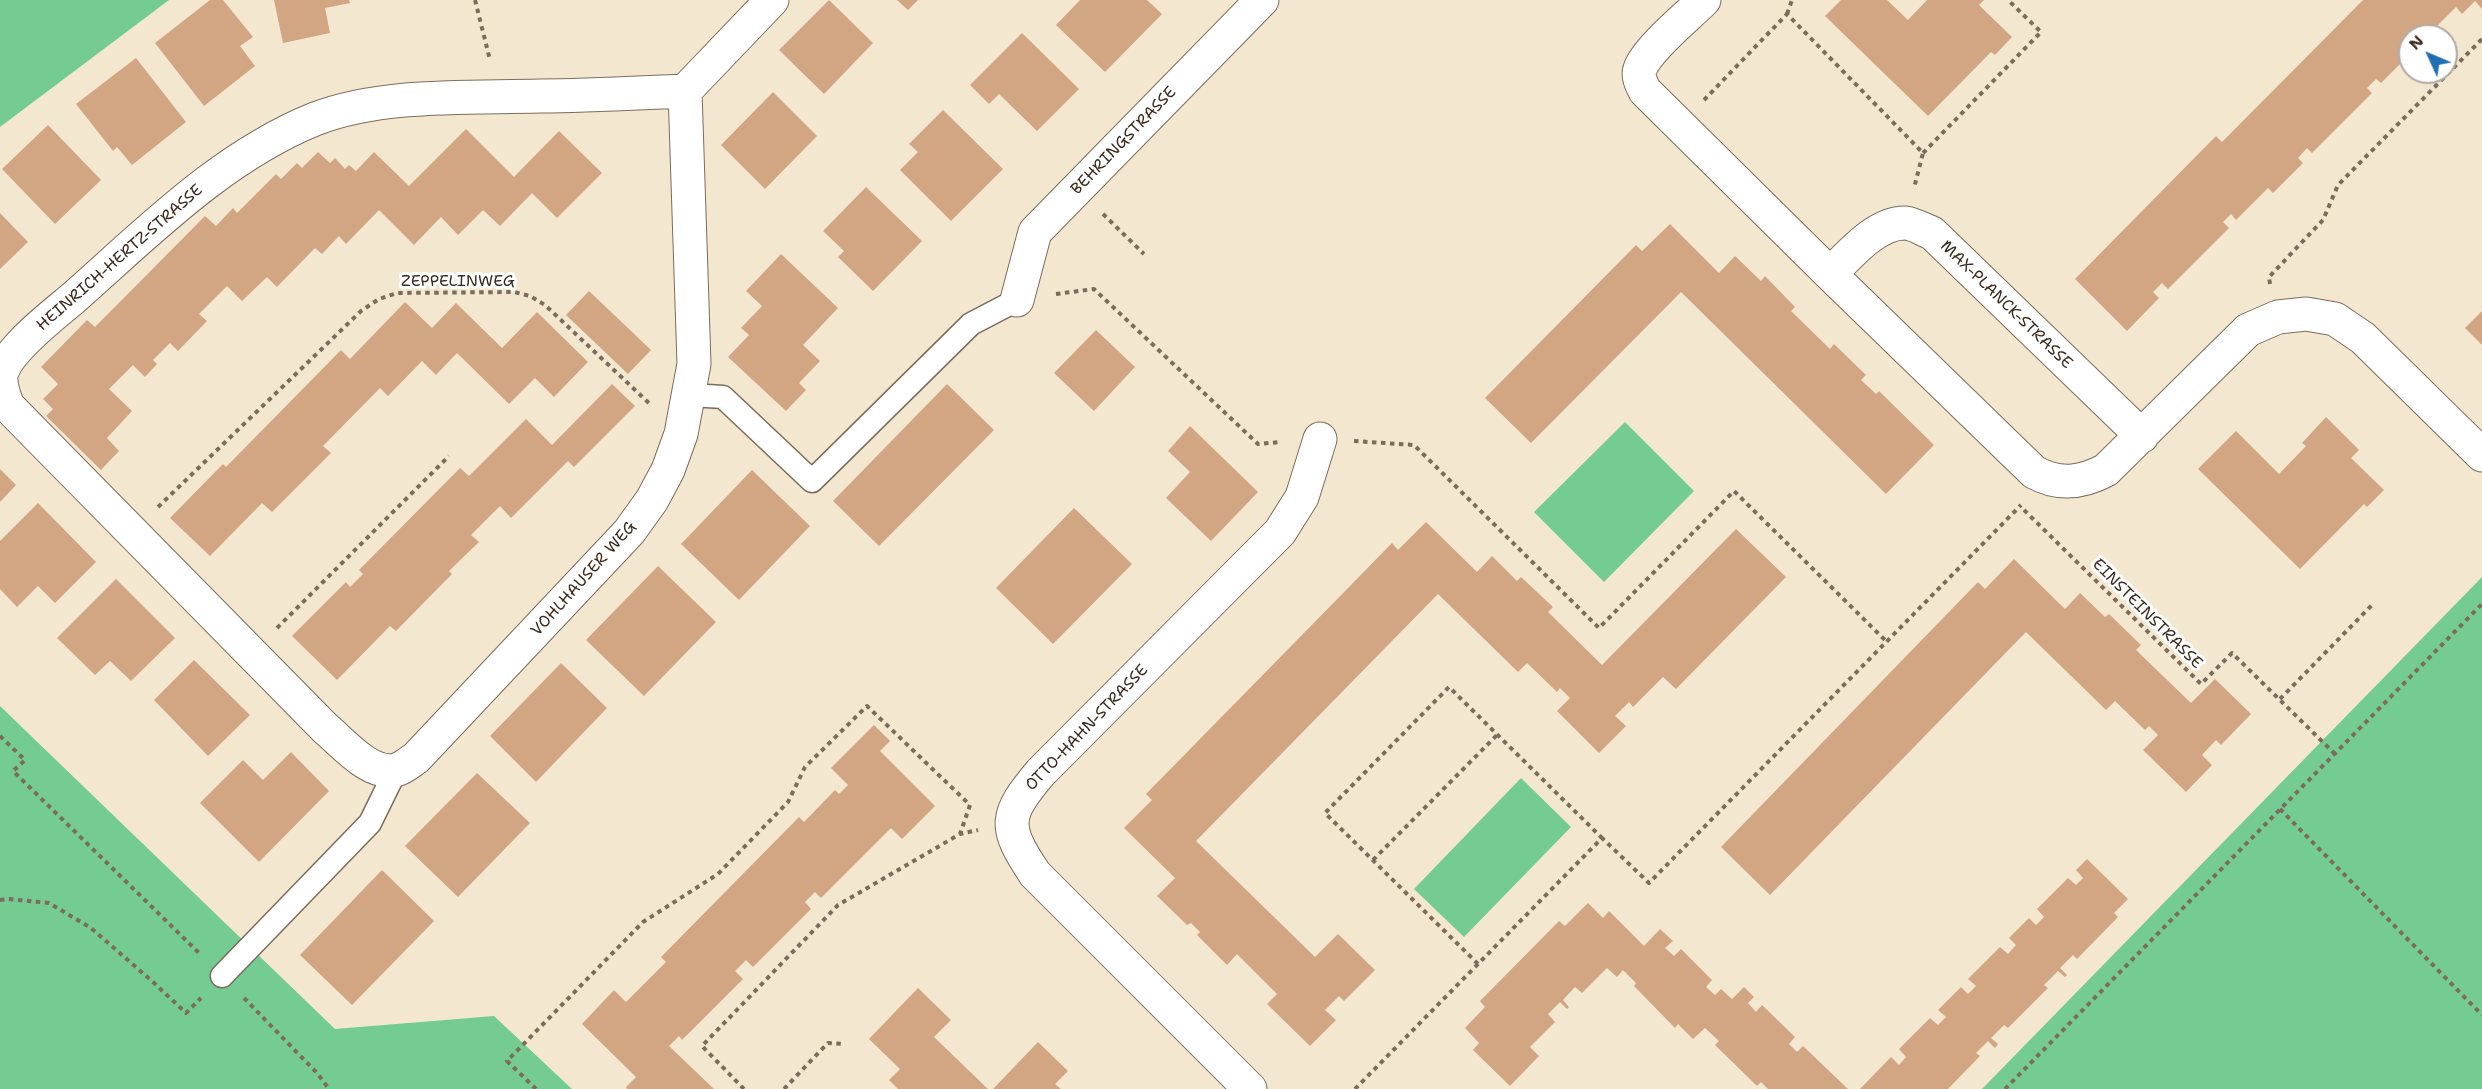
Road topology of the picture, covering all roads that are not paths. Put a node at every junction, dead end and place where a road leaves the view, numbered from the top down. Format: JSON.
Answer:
{"nodes":[{"id":1,"x":772,"y":0,"type":"edge"},
{"id":2,"x":1262,"y":0,"type":"edge"},
{"id":3,"x":1704,"y":0,"type":"edge"},
{"id":4,"x":685,"y":91,"type":"junction"},
{"id":5,"x":1830,"y":274,"type":"junction"},
{"id":6,"x":1017,"y":300,"type":"joint"},
{"id":7,"x":690,"y":395,"type":"junction"},
{"id":8,"x":2142,"y":436,"type":"junction"},
{"id":9,"x":1320,"y":439,"type":"road end"},
{"id":10,"x":2482,"y":455,"type":"edge"},
{"id":11,"x":396,"y":770,"type":"junction"},
{"id":12,"x":222,"y":976,"type":"road end"},
{"id":13,"x":1250,"y":1089,"type":"edge"}],
"edges":[{"from":1,"to":4,"type":"street"},
{"from":2,"to":6,"type":"street","name":"BEHRINGSTRASSE"},
{"from":3,"to":5,"type":"street"},
{"from":4,"to":7,"type":"street","name":"VOHLHAUSER WEG"},
{"from":4,"to":11,"type":"street","name":"HEINRICH-HERTZ-STRASSE"},
{"from":5,"to":8,"type":"street"},
{"from":5,"to":8,"type":"street","name":"MAX-PLANCK-STRASSE"},
{"from":6,"to":7,"type":"lane"},
{"from":7,"to":11,"type":"street","name":"VOHLHAUSER WEG"},
{"from":8,"to":10,"type":"street"},
{"from":9,"to":13,"type":"street","name":"OTTO-HAHN-STRASSE"},
{"from":11,"to":12,"type":"lane"}]}
